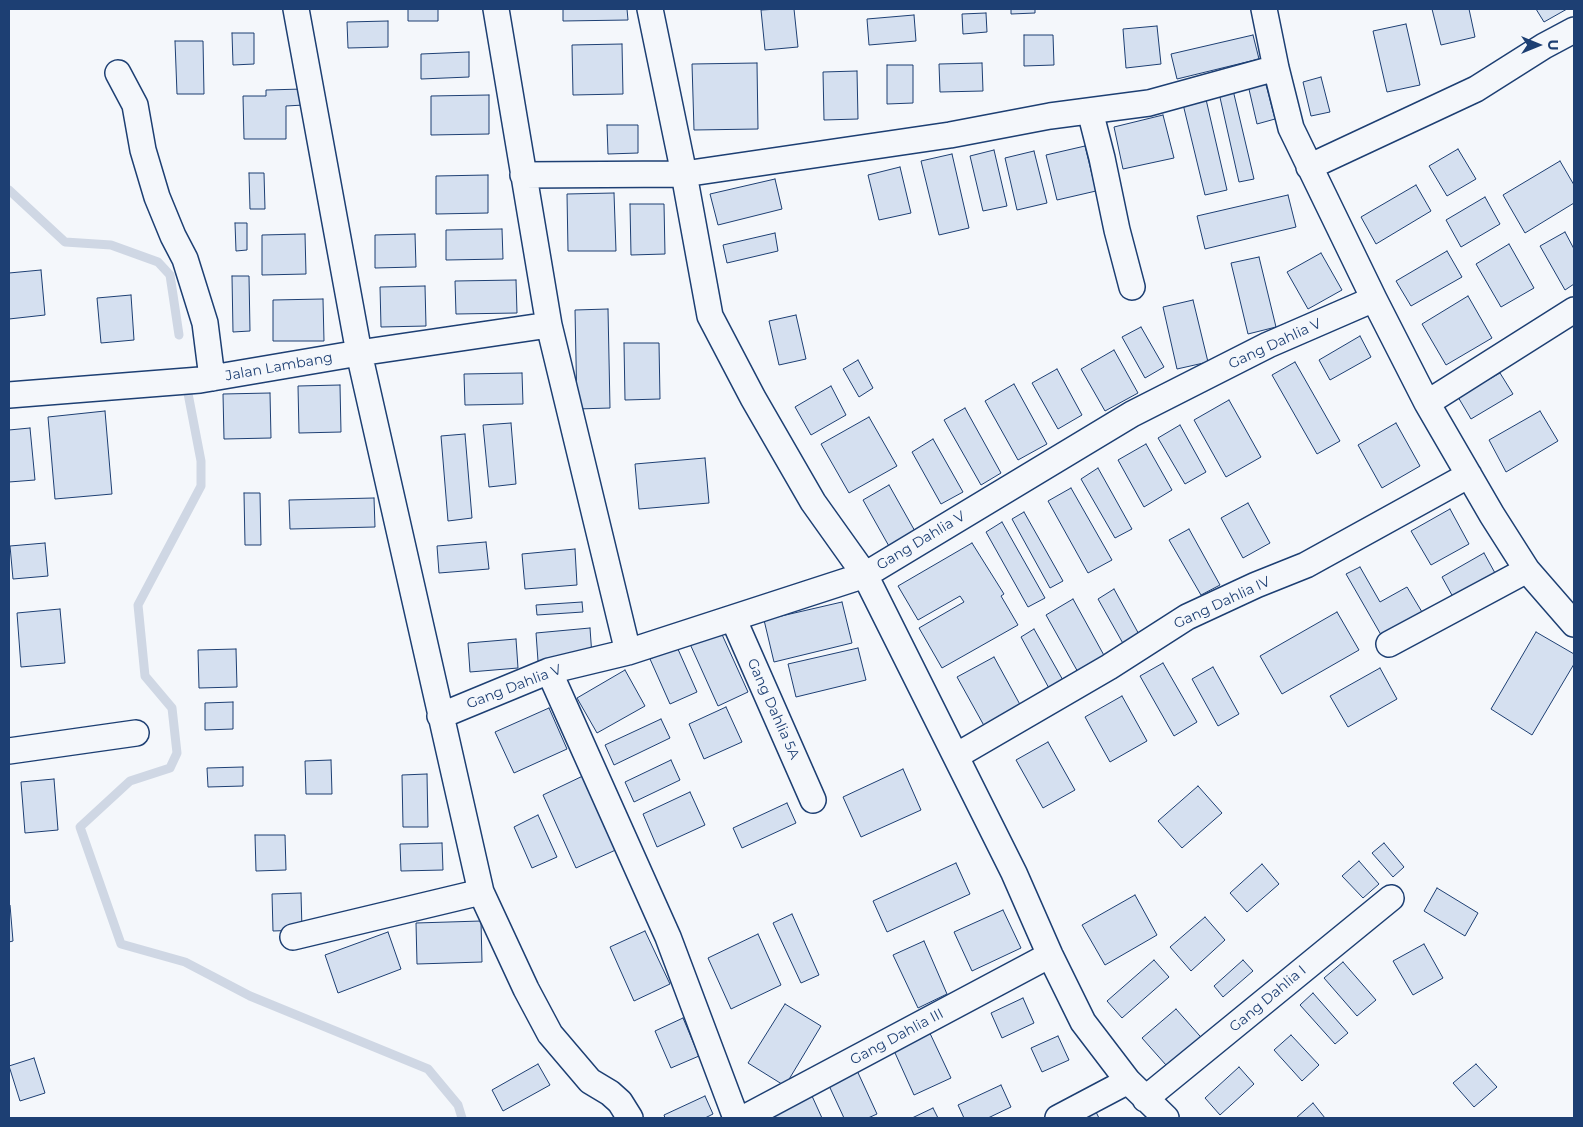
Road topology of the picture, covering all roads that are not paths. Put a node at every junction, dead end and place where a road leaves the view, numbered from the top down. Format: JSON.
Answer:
{"nodes":[{"id":1,"x":296,"y":9,"type":"edge"},
{"id":2,"x":496,"y":9,"type":"edge"},
{"id":3,"x":650,"y":9,"type":"edge"},
{"id":4,"x":1264,"y":9,"type":"edge"},
{"id":5,"x":1574,"y":30,"type":"edge"},
{"id":6,"x":1276,"y":68,"type":"junction"},
{"id":7,"x":118,"y":73,"type":"dead end"},
{"id":8,"x":1090,"y":111,"type":"junction"},
{"id":9,"x":1309,"y":167,"type":"junction"},
{"id":10,"x":684,"y":174,"type":"junction"},
{"id":11,"x":523,"y":175,"type":"junction"},
{"id":12,"x":1132,"y":287,"type":"dead end"},
{"id":13,"x":1374,"y":298,"type":"junction"},
{"id":14,"x":1574,"y":310,"type":"edge"},
{"id":15,"x":548,"y":325,"type":"junction"},
{"id":16,"x":359,"y":353,"type":"junction"},
{"id":17,"x":206,"y":379,"type":"junction"},
{"id":18,"x":9,"y":395,"type":"edge"},
{"id":19,"x":1427,"y":403,"type":"junction"},
{"id":20,"x":1469,"y":475,"type":"junction"},
{"id":21,"x":1527,"y":570,"type":"junction"},
{"id":22,"x":865,"y":575,"type":"junction"},
{"id":23,"x":733,"y":618,"type":"junction"},
{"id":24,"x":1574,"y":624,"type":"edge"},
{"id":25,"x":1389,"y":644,"type":"dead end"},
{"id":26,"x":628,"y":652,"type":"junction"},
{"id":27,"x":550,"y":671,"type":"junction"},
{"id":28,"x":440,"y":716,"type":"junction"},
{"id":29,"x":136,"y":733,"type":"dead end"},
{"id":30,"x":9,"y":751,"type":"edge"},
{"id":31,"x":956,"y":756,"type":"junction"},
{"id":32,"x":813,"y":800,"type":"dead end"},
{"id":33,"x":481,"y":892,"type":"junction"},
{"id":34,"x":1391,"y":898,"type":"dead end"},
{"id":35,"x":293,"y":937,"type":"dead end"},
{"id":36,"x":1050,"y":955,"type":"junction"},
{"id":37,"x":1128,"y":1081,"type":"junction"},
{"id":38,"x":1145,"y":1100,"type":"junction"},
{"id":39,"x":630,"y":1118,"type":"edge"},
{"id":40,"x":736,"y":1118,"type":"edge"},
{"id":41,"x":744,"y":1118,"type":"edge"},
{"id":42,"x":1058,"y":1118,"type":"edge"},
{"id":43,"x":1166,"y":1118,"type":"edge"}],
"edges":[{"from":1,"to":16,"type":"street"},
{"from":2,"to":11,"type":"street"},
{"from":3,"to":10,"type":"street"},
{"from":4,"to":6,"type":"street"},
{"from":5,"to":9,"type":"street"},
{"from":6,"to":8,"type":"street"},
{"from":6,"to":9,"type":"street"},
{"from":7,"to":17,"type":"street"},
{"from":8,"to":10,"type":"street"},
{"from":8,"to":12,"type":"street"},
{"from":9,"to":13,"type":"street"},
{"from":10,"to":11,"type":"street"},
{"from":10,"to":22,"type":"street"},
{"from":11,"to":15,"type":"street"},
{"from":13,"to":19,"type":"street"},
{"from":13,"to":22,"type":"street","name":"Gang Dahlia V"},
{"from":14,"to":19,"type":"street"},
{"from":15,"to":16,"type":"street","name":"Jalan Lambang"},
{"from":15,"to":26,"type":"street"},
{"from":16,"to":17,"type":"street","name":"Jalan Lambang"},
{"from":16,"to":28,"type":"street"},
{"from":17,"to":18,"type":"street","name":"Jalan Lambang"},
{"from":19,"to":20,"type":"street"},
{"from":20,"to":21,"type":"street"},
{"from":20,"to":31,"type":"street","name":"Gang Dahlia IV"},
{"from":21,"to":24,"type":"street"},
{"from":21,"to":25,"type":"street"},
{"from":22,"to":23,"type":"street","name":"Gang Dahlia V"},
{"from":22,"to":31,"type":"street"},
{"from":23,"to":26,"type":"street","name":"Gang Dahlia V"},
{"from":23,"to":32,"type":"street","name":"Gang Dahlia 5A"},
{"from":26,"to":27,"type":"street","name":"Gang Dahlia V"},
{"from":27,"to":28,"type":"street","name":"Gang Dahlia V"},
{"from":27,"to":40,"type":"street"},
{"from":28,"to":33,"type":"street"},
{"from":29,"to":30,"type":"street"},
{"from":31,"to":36,"type":"street"},
{"from":33,"to":35,"type":"street"},
{"from":33,"to":39,"type":"street"},
{"from":34,"to":38,"type":"street","name":"Gang Dahlia I"},
{"from":36,"to":37,"type":"street"},
{"from":36,"to":41,"type":"street","name":"Gang Dahlia III"},
{"from":37,"to":38,"type":"street"},
{"from":37,"to":42,"type":"street"},
{"from":38,"to":43,"type":"street"}]}
